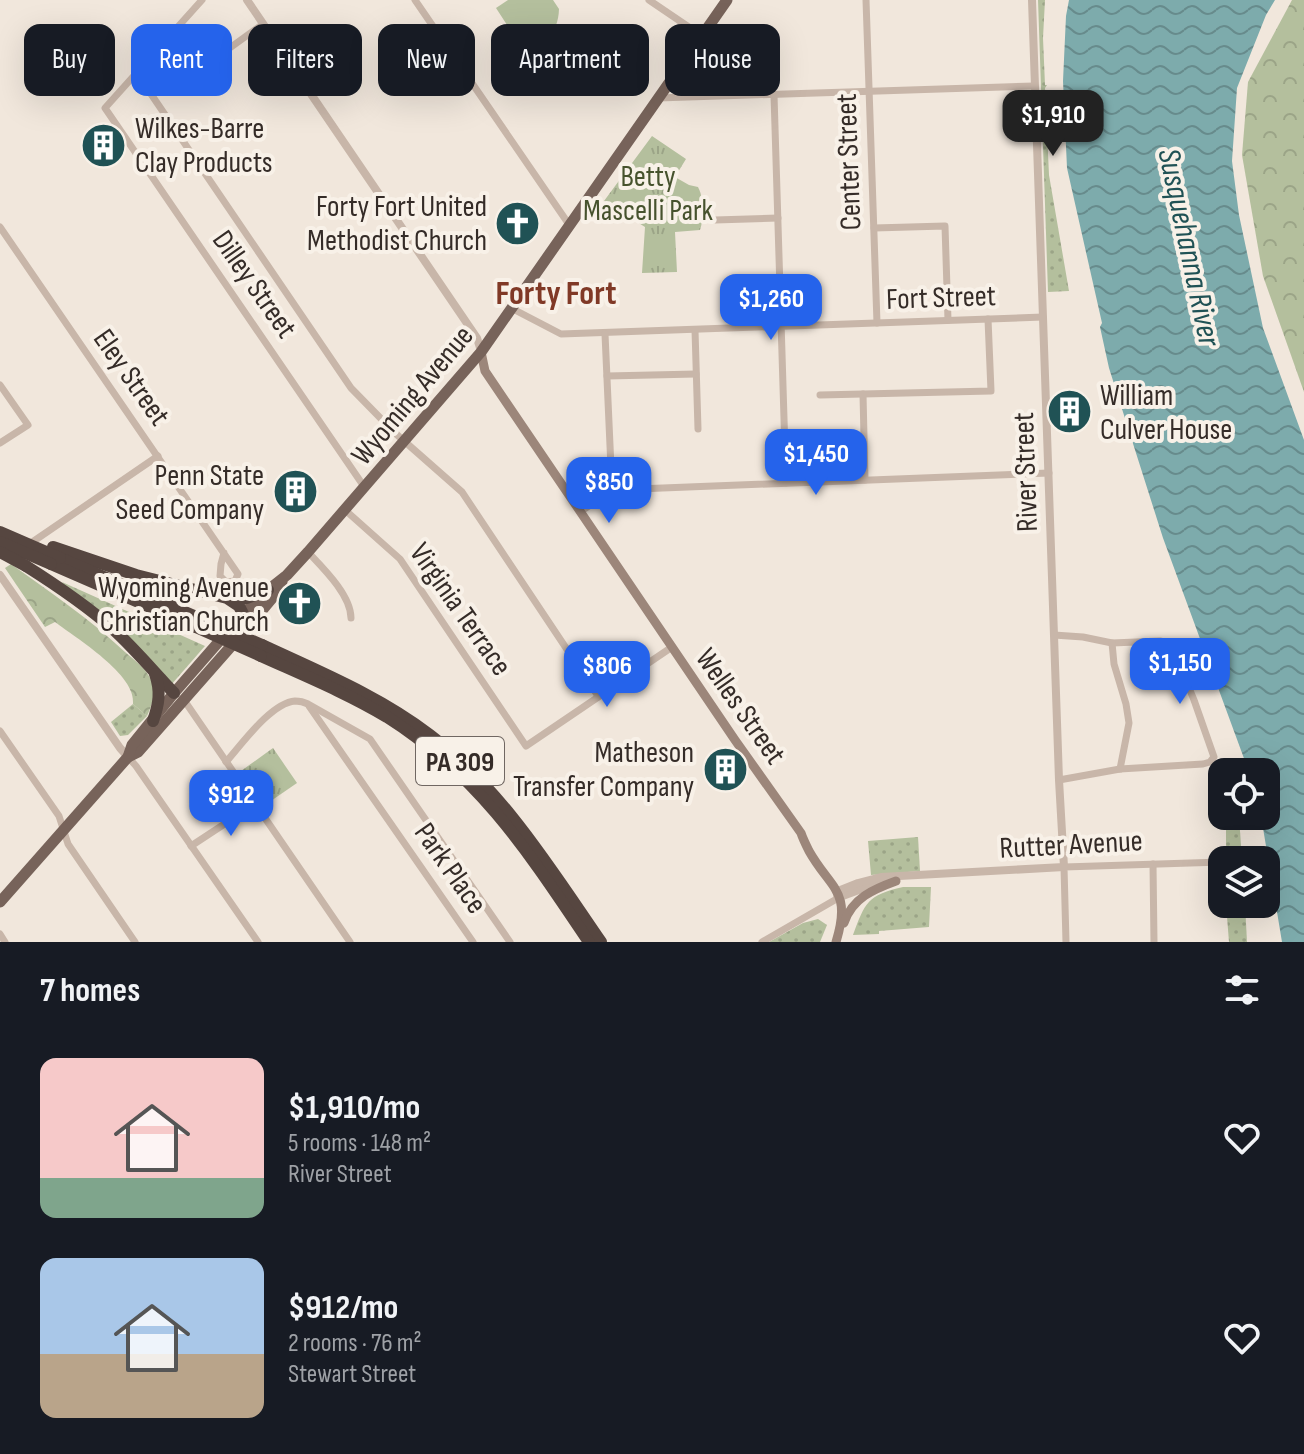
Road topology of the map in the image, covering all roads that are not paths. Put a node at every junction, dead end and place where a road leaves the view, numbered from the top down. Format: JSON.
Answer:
{"nodes":[{"id":1,"x":202,"y":0,"type":"edge"},
{"id":2,"x":247,"y":0,"type":"edge"},
{"id":3,"x":415,"y":0,"type":"edge"},
{"id":4,"x":649,"y":0,"type":"edge"},
{"id":5,"x":727,"y":0,"type":"edge"},
{"id":6,"x":866,"y":0,"type":"edge"},
{"id":7,"x":1032,"y":0,"type":"edge"},
{"id":8,"x":180,"y":24,"type":"edge"},
{"id":9,"x":263,"y":24,"type":"edge"},
{"id":10,"x":684,"y":24,"type":"edge"},
{"id":11,"x":710,"y":24,"type":"edge"},
{"id":12,"x":131,"y":78,"type":"edge"},
{"id":13,"x":1034,"y":86,"type":"junction"},
{"id":14,"x":665,"y":88,"type":"edge"},
{"id":15,"x":869,"y":92,"type":"junction"},
{"id":16,"x":780,"y":95,"type":"edge"},
{"id":17,"x":152,"y":96,"type":"edge"},
{"id":18,"x":312,"y":96,"type":"edge"},
{"id":19,"x":735,"y":96,"type":"edge"},
{"id":20,"x":774,"y":96,"type":"edge"},
{"id":21,"x":658,"y":98,"type":"junction"},
{"id":22,"x":778,"y":218,"type":"junction"},
{"id":23,"x":715,"y":220,"type":"dead end"},
{"id":24,"x":570,"y":226,"type":"junction"},
{"id":25,"x":0,"y":227,"type":"edge"},
{"id":26,"x":874,"y":228,"type":"junction"},
{"id":27,"x":511,"y":308,"type":"junction"},
{"id":28,"x":1043,"y":317,"type":"junction"},
{"id":29,"x":988,"y":319,"type":"junction"},
{"id":30,"x":948,"y":320,"type":"junction"},
{"id":31,"x":877,"y":323,"type":"junction"},
{"id":32,"x":781,"y":326,"type":"junction"},
{"id":33,"x":695,"y":330,"type":"junction"},
{"id":34,"x":605,"y":334,"type":"junction"},
{"id":35,"x":481,"y":352,"type":"junction"},
{"id":36,"x":696,"y":374,"type":"junction"},
{"id":37,"x":607,"y":376,"type":"junction"},
{"id":38,"x":0,"y":385,"type":"edge"},
{"id":39,"x":863,"y":394,"type":"junction"},
{"id":40,"x":820,"y":395,"type":"dead end"},
{"id":41,"x":698,"y":429,"type":"dead end"},
{"id":42,"x":405,"y":441,"type":"junction"},
{"id":43,"x":0,"y":443,"type":"edge"},
{"id":44,"x":158,"y":456,"type":"junction"},
{"id":45,"x":1049,"y":473,"type":"junction"},
{"id":46,"x":865,"y":480,"type":"junction"},
{"id":47,"x":786,"y":483,"type":"junction"},
{"id":48,"x":365,"y":488,"type":"junction"},
{"id":49,"x":612,"y":490,"type":"junction"},
{"id":50,"x":345,"y":510,"type":"junction"},
{"id":51,"x":580,"y":512,"type":"junction"},
{"id":52,"x":0,"y":529,"type":"edge"},
{"id":53,"x":0,"y":542,"type":"edge"},
{"id":54,"x":0,"y":552,"type":"edge"},
{"id":55,"x":308,"y":552,"type":"junction"},
{"id":56,"x":224,"y":553,"type":"dead end"},
{"id":57,"x":55,"y":557,"type":"junction"},
{"id":58,"x":0,"y":564,"type":"edge"},
{"id":59,"x":0,"y":575,"type":"edge"},
{"id":60,"x":287,"y":575,"type":"junction"},
{"id":61,"x":268,"y":590,"type":"junction"},
{"id":62,"x":227,"y":598,"type":"junction"},
{"id":63,"x":243,"y":614,"type":"junction"},
{"id":64,"x":351,"y":618,"type":"dead end"},
{"id":65,"x":248,"y":627,"type":"junction"},
{"id":66,"x":1054,"y":635,"type":"junction"},
{"id":67,"x":1112,"y":643,"type":"junction"},
{"id":68,"x":672,"y":647,"type":"junction"},
{"id":69,"x":261,"y":650,"type":"junction"},
{"id":70,"x":153,"y":671,"type":"junction"},
{"id":71,"x":598,"y":696,"type":"junction"},
{"id":72,"x":179,"y":697,"type":"junction"},
{"id":73,"x":308,"y":704,"type":"junction"},
{"id":74,"x":153,"y":721,"type":"junction"},
{"id":75,"x":343,"y":723,"type":"junction"},
{"id":76,"x":0,"y":731,"type":"edge"},
{"id":77,"x":330,"y":735,"type":"junction"},
{"id":78,"x":128,"y":757,"type":"junction"},
{"id":79,"x":226,"y":762,"type":"junction"},
{"id":80,"x":1120,"y":769,"type":"junction"},
{"id":81,"x":1059,"y":780,"type":"junction"},
{"id":82,"x":255,"y":804,"type":"junction"},
{"id":83,"x":63,"y":830,"type":"junction"},
{"id":84,"x":191,"y":846,"type":"junction"},
{"id":85,"x":1208,"y":862,"type":"edge"},
{"id":86,"x":1153,"y":864,"type":"junction"},
{"id":87,"x":1064,"y":867,"type":"junction"},
{"id":88,"x":922,"y":876,"type":"junction"},
{"id":89,"x":896,"y":881,"type":"junction"},
{"id":90,"x":837,"y":893,"type":"junction"},
{"id":91,"x":0,"y":902,"type":"edge"},
{"id":92,"x":0,"y":934,"type":"edge"},
{"id":93,"x":5,"y":942,"type":"edge"},
{"id":94,"x":135,"y":942,"type":"edge"},
{"id":95,"x":258,"y":942,"type":"edge"},
{"id":96,"x":350,"y":942,"type":"edge"},
{"id":97,"x":473,"y":942,"type":"edge"},
{"id":98,"x":510,"y":942,"type":"edge"},
{"id":99,"x":589,"y":942,"type":"edge"},
{"id":100,"x":601,"y":942,"type":"edge"},
{"id":101,"x":762,"y":942,"type":"edge"},
{"id":102,"x":834,"y":942,"type":"edge"},
{"id":103,"x":1066,"y":942,"type":"edge"},
{"id":104,"x":1154,"y":942,"type":"edge"}],
"edges":[{"from":1,"to":8,"type":"street"},
{"from":2,"to":9,"type":"street"},
{"from":3,"to":24,"type":"street"},
{"from":4,"to":10,"type":"street"},
{"from":5,"to":11,"type":"main road","name":"Wyoming Avenue"},
{"from":6,"to":15,"type":"street","name":"Center Street"},
{"from":7,"to":13,"type":"street","name":"River Street"},
{"from":12,"to":48,"type":"street","name":"Dilley Street"},
{"from":13,"to":15,"type":"street"},
{"from":13,"to":28,"type":"street","name":"River Street"},
{"from":14,"to":21,"type":"main road","name":"Wyoming Avenue"},
{"from":15,"to":16,"type":"street"},
{"from":15,"to":26,"type":"street","name":"Center Street"},
{"from":17,"to":42,"type":"street"},
{"from":18,"to":35,"type":"street"},
{"from":19,"to":21,"type":"street"},
{"from":20,"to":22,"type":"street"},
{"from":21,"to":24,"type":"main road","name":"Wyoming Avenue"},
{"from":22,"to":23,"type":"street"},
{"from":22,"to":32,"type":"street"},
{"from":24,"to":27,"type":"main road","name":"Wyoming Avenue"},
{"from":25,"to":44,"type":"street","name":"Eley Street"},
{"from":26,"to":30,"type":"street"},
{"from":26,"to":31,"type":"street","name":"Center Street"},
{"from":27,"to":34,"type":"street","name":"Fort Street"},
{"from":27,"to":35,"type":"main road","name":"Wyoming Avenue"},
{"from":28,"to":29,"type":"street","name":"Fort Street"},
{"from":28,"to":45,"type":"street","name":"River Street"},
{"from":29,"to":30,"type":"street","name":"Fort Street"},
{"from":29,"to":39,"type":"street"},
{"from":30,"to":31,"type":"street","name":"Fort Street"},
{"from":31,"to":32,"type":"street","name":"Fort Street"},
{"from":32,"to":33,"type":"street","name":"Fort Street"},
{"from":32,"to":47,"type":"street"},
{"from":33,"to":34,"type":"street","name":"Fort Street"},
{"from":33,"to":36,"type":"street"},
{"from":34,"to":37,"type":"street"},
{"from":35,"to":42,"type":"main road","name":"Wyoming Avenue"},
{"from":35,"to":51,"type":"main road","name":"Welles Street"},
{"from":36,"to":37,"type":"street"},
{"from":36,"to":41,"type":"street"},
{"from":37,"to":49,"type":"street"},
{"from":38,"to":43,"type":"street"},
{"from":39,"to":40,"type":"street"},
{"from":39,"to":46,"type":"street"},
{"from":42,"to":48,"type":"main road","name":"Wyoming Avenue"},
{"from":42,"to":71,"type":"street"},
{"from":44,"to":56,"type":"street","name":"Eley Street"},
{"from":44,"to":58,"type":"street"},
{"from":45,"to":46,"type":"street"},
{"from":45,"to":66,"type":"street","name":"River Street"},
{"from":46,"to":47,"type":"street"},
{"from":47,"to":49,"type":"street"},
{"from":48,"to":50,"type":"main road","name":"Wyoming Avenue"},
{"from":49,"to":51,"type":"street"},
{"from":50,"to":55,"type":"main road","name":"Wyoming Avenue"},
{"from":50,"to":71,"type":"street","name":"Virginia Terrace"},
{"from":51,"to":68,"type":"main road","name":"Welles Street"},
{"from":52,"to":57,"type":"highway","number":"PA 309","bridge":true},
{"from":53,"to":57,"type":"highway","number":"PA 309","bridge":true},
{"from":54,"to":70,"type":"highway","bridge":true},
{"from":55,"to":60,"type":"main road","name":"Wyoming Avenue"},
{"from":55,"to":64,"type":"street"},
{"from":57,"to":62,"type":"highway"},
{"from":57,"to":69,"type":"highway","number":"PA 309","bridge":true},
{"from":59,"to":78,"type":"street"},
{"from":60,"to":61,"type":"main road","name":"Wyoming Avenue"},
{"from":60,"to":65,"type":"main road","name":"Wyoming Avenue"},
{"from":61,"to":62,"type":"highway"},
{"from":61,"to":63,"type":"main road","name":"Wyoming Avenue"},
{"from":62,"to":63,"type":"highway"},
{"from":63,"to":65,"type":"main road"},
{"from":63,"to":72,"type":"main road","name":"Wyoming Avenue"},
{"from":65,"to":72,"type":"main road","name":"Wyoming Avenue"},
{"from":66,"to":67,"type":"street"},
{"from":66,"to":81,"type":"street","name":"River Street"},
{"from":67,"to":80,"type":"street"},
{"from":67,"to":80,"type":"street"},
{"from":68,"to":71,"type":"street"},
{"from":68,"to":90,"type":"main road","name":"Welles Street"},
{"from":69,"to":99,"type":"highway","number":"PA 309"},
{"from":69,"to":100,"type":"highway","number":"PA 309"},
{"from":70,"to":72,"type":"highway"},
{"from":70,"to":74,"type":"highway"},
{"from":72,"to":74,"type":"main road","name":"Wyoming Avenue"},
{"from":72,"to":78,"type":"main road","name":"Wyoming Avenue"},
{"from":72,"to":79,"type":"street"},
{"from":73,"to":75,"type":"street"},
{"from":73,"to":77,"type":"street","name":"Park Place"},
{"from":73,"to":79,"type":"street"},
{"from":74,"to":78,"type":"main road","name":"Wyoming Avenue"},
{"from":75,"to":77,"type":"street"},
{"from":75,"to":98,"type":"street"},
{"from":76,"to":83,"type":"street"},
{"from":77,"to":97,"type":"street","name":"Park Place"},
{"from":78,"to":83,"type":"main road","name":"Wyoming Avenue"},
{"from":78,"to":84,"type":"street"},
{"from":79,"to":82,"type":"street"},
{"from":80,"to":81,"type":"street"},
{"from":81,"to":87,"type":"street","name":"River Street"},
{"from":82,"to":84,"type":"street"},
{"from":82,"to":96,"type":"street"},
{"from":83,"to":91,"type":"main road","name":"Wyoming Avenue"},
{"from":83,"to":94,"type":"street"},
{"from":84,"to":95,"type":"street"},
{"from":85,"to":86,"type":"street","name":"Rutter Avenue"},
{"from":86,"to":87,"type":"street","name":"Rutter Avenue"},
{"from":86,"to":104,"type":"street"},
{"from":87,"to":88,"type":"street","name":"Rutter Avenue"},
{"from":87,"to":103,"type":"street","name":"River Street"},
{"from":88,"to":89,"type":"street","name":"Rutter Avenue"},
{"from":88,"to":90,"type":"street","name":"Rutter Avenue"},
{"from":89,"to":90,"type":"street","name":"Rutter Avenue"},
{"from":89,"to":102,"type":"main road"},
{"from":90,"to":101,"type":"street","name":"Rutter Avenue"},
{"from":90,"to":102,"type":"main road"},
{"from":92,"to":93,"type":"street"}]}
